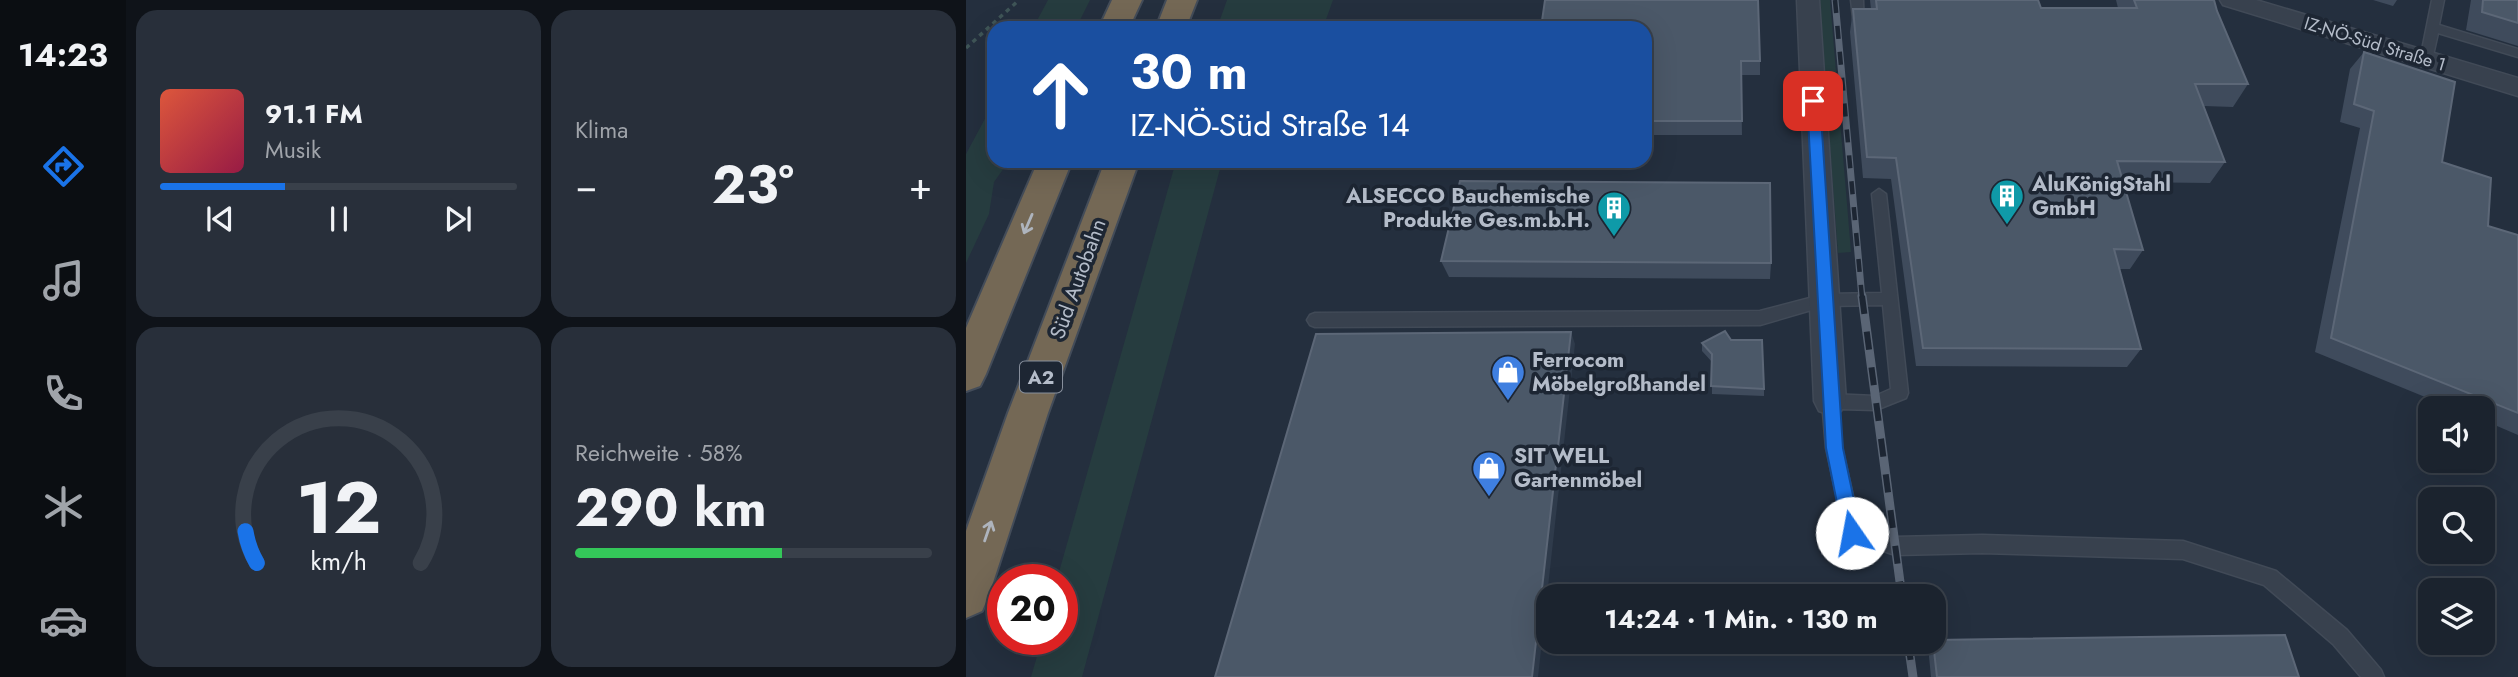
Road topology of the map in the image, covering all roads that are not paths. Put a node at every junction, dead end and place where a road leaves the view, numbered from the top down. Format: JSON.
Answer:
{"nodes":[{"id":1,"x":1127,"y":0,"type":"edge"},
{"id":2,"x":1182,"y":0,"type":"edge"},
{"id":3,"x":1808,"y":0,"type":"edge"},
{"id":4,"x":1857,"y":0,"type":"edge"},
{"id":5,"x":2231,"y":0,"type":"edge"},
{"id":6,"x":2438,"y":0,"type":"edge"},
{"id":7,"x":1117,"y":21,"type":"edge"},
{"id":8,"x":1174,"y":21,"type":"edge"},
{"id":9,"x":1860,"y":26,"type":"edge"},
{"id":10,"x":2432,"y":27,"type":"junction"},
{"id":11,"x":2518,"y":53,"type":"edge"},
{"id":12,"x":2426,"y":60,"type":"junction"},
{"id":13,"x":2518,"y":87,"type":"edge"},
{"id":14,"x":1052,"y":168,"type":"edge"},
{"id":15,"x":1119,"y":168,"type":"edge"},
{"id":16,"x":1879,"y":194,"type":"dead end"},
{"id":17,"x":1891,"y":299,"type":"junction"},
{"id":18,"x":1825,"y":300,"type":"junction"},
{"id":19,"x":1315,"y":320,"type":"dead end"},
{"id":20,"x":966,"y":374,"type":"edge"},
{"id":21,"x":1830,"y":401,"type":"junction"},
{"id":22,"x":966,"y":595,"type":"edge"},
{"id":23,"x":2374,"y":677,"type":"edge"}],
"edges":[{"from":1,"to":7,"type":"highway"},
{"from":2,"to":8,"type":"highway"},
{"from":3,"to":18,"type":"street"},
{"from":4,"to":9,"type":"lane"},
{"from":5,"to":12,"type":"street","name":"IZ-NÖ-Süd Straße 1"},
{"from":6,"to":10,"type":"lane"},
{"from":10,"to":11,"type":"lane"},
{"from":10,"to":12,"type":"lane"},
{"from":12,"to":13,"type":"street","name":"IZ-NÖ-Süd Straße 1"},
{"from":14,"to":20,"type":"highway","one_way":true},
{"from":22,"to":15,"type":"highway","name":"Süd Autobahn","number":"A2","one_way":true},
{"from":16,"to":17,"type":"lane"},
{"from":17,"to":18,"type":"lane"},
{"from":17,"to":21,"type":"lane"},
{"from":18,"to":19,"type":"lane"},
{"from":18,"to":21,"type":"street"},
{"from":21,"to":23,"type":"lane"}]}
